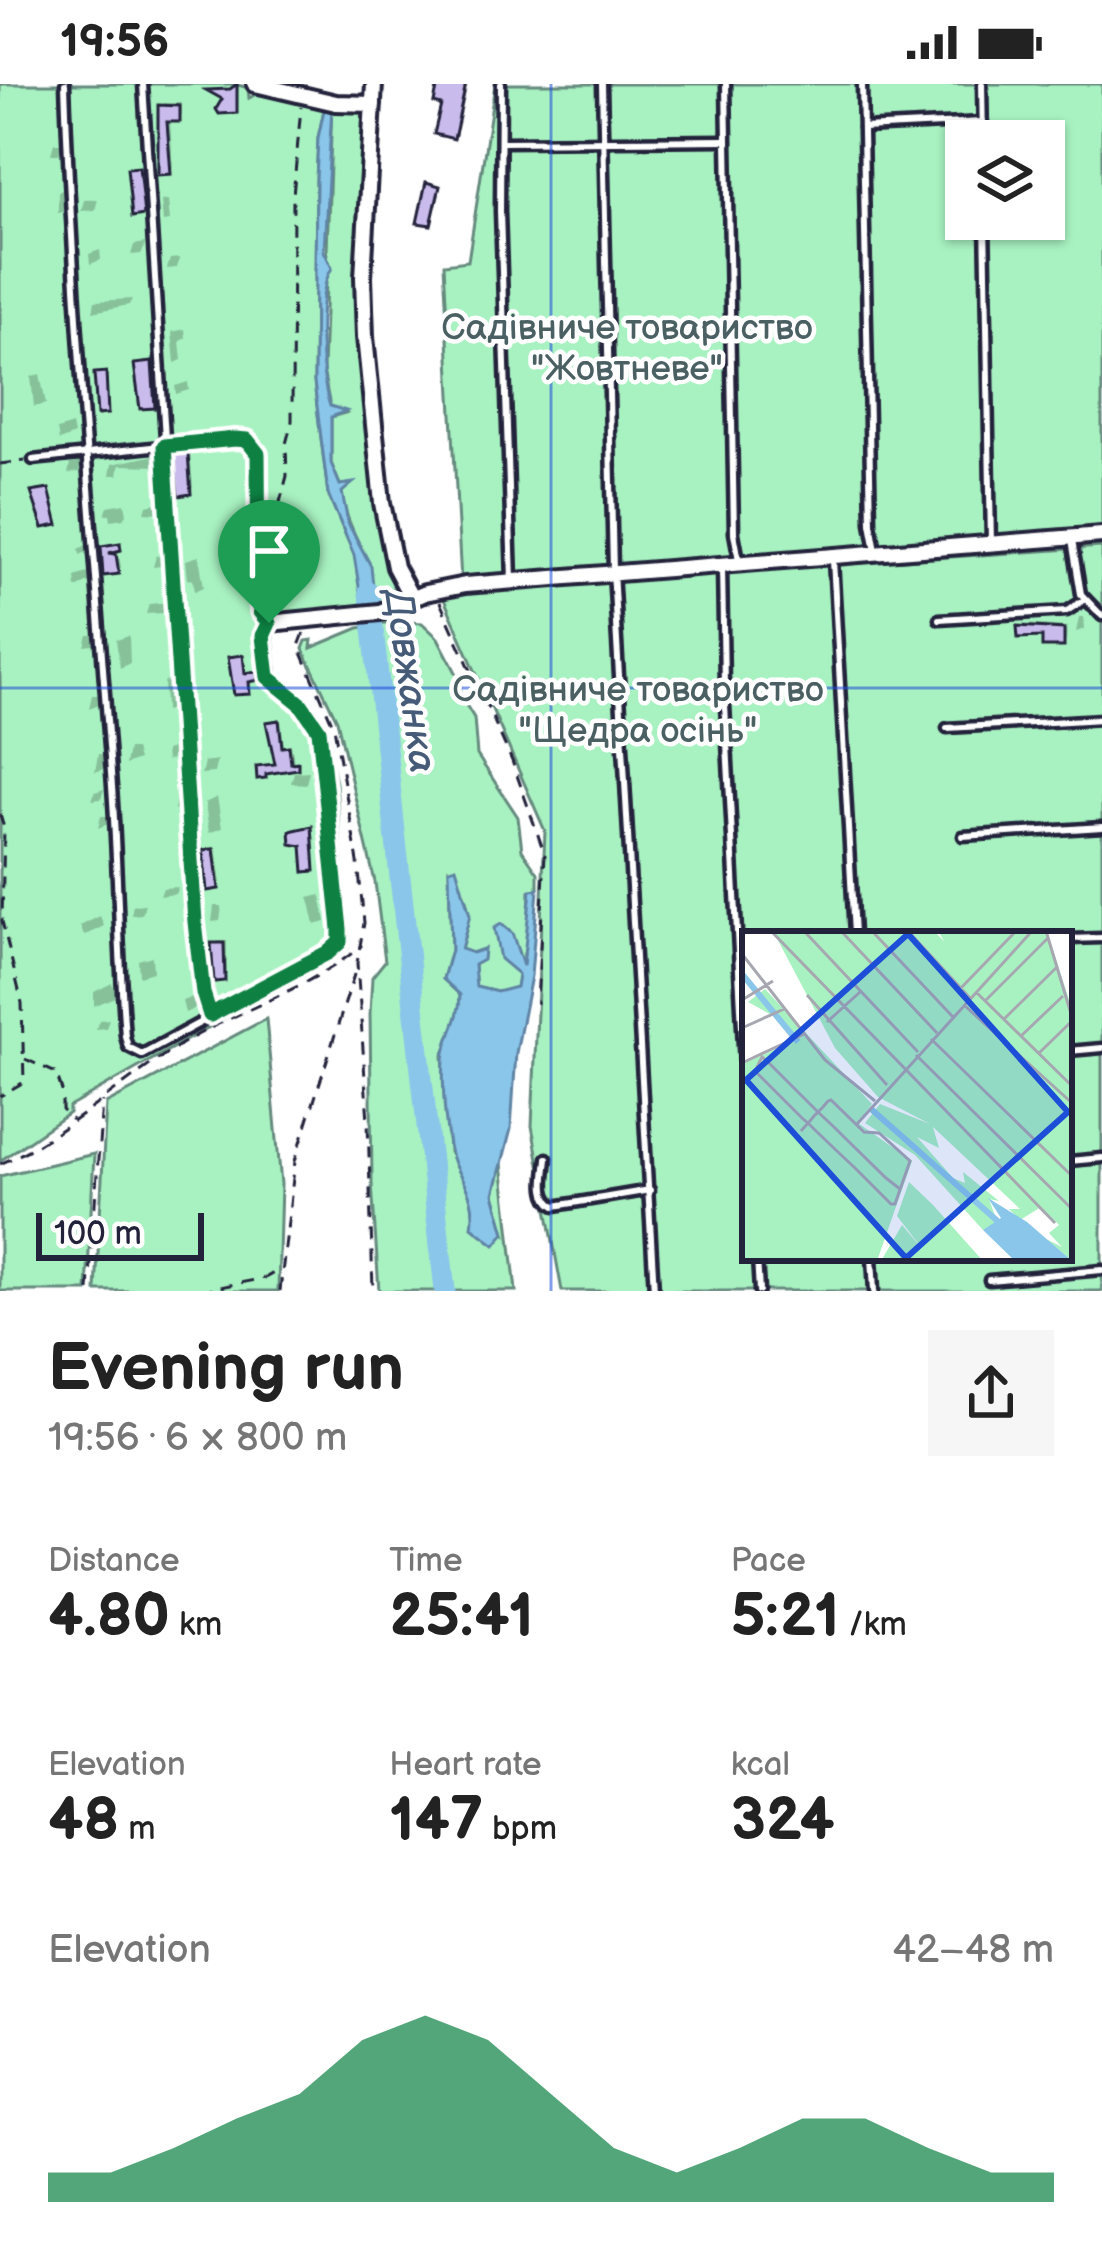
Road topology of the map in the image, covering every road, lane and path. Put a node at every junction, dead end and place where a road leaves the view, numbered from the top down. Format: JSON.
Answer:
{"nodes":[{"id":1,"x":64,"y":84,"type":"edge"},
{"id":2,"x":143,"y":84,"type":"edge"},
{"id":3,"x":254,"y":84,"type":"edge"},
{"id":4,"x":374,"y":84,"type":"edge"},
{"id":5,"x":501,"y":84,"type":"edge"},
{"id":6,"x":602,"y":84,"type":"edge"},
{"id":7,"x":726,"y":84,"type":"edge"},
{"id":8,"x":862,"y":84,"type":"edge"},
{"id":9,"x":982,"y":84,"type":"edge"},
{"id":10,"x":311,"y":97,"type":"junction"},
{"id":11,"x":373,"y":104,"type":"junction"},
{"id":12,"x":983,"y":120,"type":"edge"},
{"id":13,"x":945,"y":124,"type":"edge"},
{"id":14,"x":863,"y":128,"type":"junction"},
{"id":15,"x":726,"y":140,"type":"junction"},
{"id":16,"x":501,"y":142,"type":"junction"},
{"id":17,"x":603,"y":142,"type":"junction"},
{"id":18,"x":985,"y":240,"type":"edge"},
{"id":19,"x":164,"y":446,"type":"junction"},
{"id":20,"x":88,"y":454,"type":"junction"},
{"id":21,"x":33,"y":460,"type":"joint"},
{"id":22,"x":0,"y":464,"type":"edge"},
{"id":23,"x":1102,"y":535,"type":"edge"},
{"id":24,"x":1072,"y":537,"type":"junction"},
{"id":25,"x":991,"y":543,"type":"junction"},
{"id":26,"x":876,"y":550,"type":"junction"},
{"id":27,"x":833,"y":553,"type":"junction"},
{"id":28,"x":730,"y":561,"type":"junction"},
{"id":29,"x":614,"y":572,"type":"junction"},
{"id":30,"x":512,"y":580,"type":"junction"},
{"id":31,"x":436,"y":590,"type":"junction"},
{"id":32,"x":412,"y":599,"type":"junction"},
{"id":33,"x":1084,"y":600,"type":"junction"},
{"id":34,"x":1102,"y":616,"type":"edge"},
{"id":35,"x":939,"y":620,"type":"dead end"},
{"id":36,"x":312,"y":621,"type":"junction"},
{"id":37,"x":269,"y":623,"type":"junction"},
{"id":38,"x":1102,"y":719,"type":"edge"},
{"id":39,"x":947,"y":728,"type":"dead end"},
{"id":40,"x":0,"y":814,"type":"edge"},
{"id":41,"x":1102,"y":826,"type":"edge"},
{"id":42,"x":963,"y":836,"type":"dead end"},
{"id":43,"x":854,"y":931,"type":"edge"},
{"id":44,"x":1102,"y":938,"type":"edge"},
{"id":45,"x":1072,"y":939,"type":"edge"},
{"id":46,"x":362,"y":945,"type":"junction"},
{"id":47,"x":358,"y":963,"type":"junction"},
{"id":48,"x":537,"y":1004,"type":"dead end"},
{"id":49,"x":210,"y":1015,"type":"junction"},
{"id":50,"x":742,"y":1027,"type":"edge"},
{"id":51,"x":1102,"y":1048,"type":"edge"},
{"id":52,"x":1072,"y":1051,"type":"edge"},
{"id":53,"x":24,"y":1058,"type":"junction"},
{"id":54,"x":0,"y":1096,"type":"edge"},
{"id":55,"x":102,"y":1099,"type":"junction"},
{"id":56,"x":73,"y":1121,"type":"junction"},
{"id":57,"x":547,"y":1158,"type":"dead end"},
{"id":58,"x":1102,"y":1158,"type":"edge"},
{"id":59,"x":1072,"y":1161,"type":"edge"},
{"id":60,"x":0,"y":1164,"type":"edge"},
{"id":61,"x":650,"y":1190,"type":"junction"},
{"id":62,"x":757,"y":1261,"type":"edge"},
{"id":63,"x":872,"y":1261,"type":"edge"},
{"id":64,"x":281,"y":1269,"type":"junction"},
{"id":65,"x":1102,"y":1270,"type":"edge"},
{"id":66,"x":989,"y":1280,"type":"dead end"},
{"id":67,"x":89,"y":1291,"type":"edge"},
{"id":68,"x":200,"y":1291,"type":"edge"},
{"id":69,"x":280,"y":1291,"type":"edge"},
{"id":70,"x":373,"y":1291,"type":"edge"},
{"id":71,"x":654,"y":1291,"type":"edge"},
{"id":72,"x":759,"y":1291,"type":"edge"},
{"id":73,"x":874,"y":1291,"type":"edge"}],
"edges":[{"from":1,"to":20,"type":"lane"},
{"from":2,"to":19,"type":"lane"},
{"from":3,"to":10,"type":"street"},
{"from":4,"to":11,"type":"street"},
{"from":5,"to":16,"type":"lane"},
{"from":6,"to":17,"type":"lane"},
{"from":7,"to":15,"type":"lane"},
{"from":8,"to":14,"type":"lane"},
{"from":9,"to":12,"type":"lane"},
{"from":10,"to":11,"type":"street"},
{"from":10,"to":37,"type":"path"},
{"from":11,"to":32,"type":"street"},
{"from":13,"to":14,"type":"lane"},
{"from":14,"to":26,"type":"lane"},
{"from":15,"to":17,"type":"lane"},
{"from":15,"to":28,"type":"lane"},
{"from":16,"to":17,"type":"lane"},
{"from":16,"to":30,"type":"lane"},
{"from":17,"to":29,"type":"lane"},
{"from":18,"to":25,"type":"lane"},
{"from":19,"to":20,"type":"lane"},
{"from":19,"to":37,"type":"lane"},
{"from":19,"to":49,"type":"lane"},
{"from":20,"to":21,"type":"lane"},
{"from":20,"to":49,"type":"lane"},
{"from":21,"to":22,"type":"path"},
{"from":23,"to":24,"type":"street"},
{"from":24,"to":25,"type":"street"},
{"from":24,"to":33,"type":"lane"},
{"from":25,"to":26,"type":"street"},
{"from":26,"to":27,"type":"street"},
{"from":27,"to":28,"type":"street"},
{"from":27,"to":43,"type":"lane"},
{"from":28,"to":29,"type":"street"},
{"from":28,"to":50,"type":"lane"},
{"from":29,"to":30,"type":"street"},
{"from":29,"to":61,"type":"lane"},
{"from":30,"to":31,"type":"street"},
{"from":31,"to":32,"type":"street"},
{"from":31,"to":48,"type":"path"},
{"from":32,"to":36,"type":"street"},
{"from":33,"to":34,"type":"lane"},
{"from":33,"to":35,"type":"lane"},
{"from":36,"to":37,"type":"street"},
{"from":36,"to":46,"type":"path"},
{"from":37,"to":49,"type":"lane"},
{"from":38,"to":39,"type":"lane"},
{"from":40,"to":53,"type":"path"},
{"from":41,"to":42,"type":"lane"},
{"from":44,"to":45,"type":"lane"},
{"from":46,"to":47,"type":"path"},
{"from":46,"to":55,"type":"path"},
{"from":47,"to":64,"type":"path"},
{"from":47,"to":70,"type":"path"},
{"from":51,"to":52,"type":"lane"},
{"from":53,"to":54,"type":"path"},
{"from":53,"to":56,"type":"path"},
{"from":55,"to":56,"type":"path"},
{"from":55,"to":67,"type":"path"},
{"from":56,"to":60,"type":"path"},
{"from":57,"to":61,"type":"lane"},
{"from":58,"to":59,"type":"lane"},
{"from":61,"to":71,"type":"lane"},
{"from":62,"to":72,"type":"lane"},
{"from":63,"to":73,"type":"lane"},
{"from":64,"to":68,"type":"path"},
{"from":64,"to":69,"type":"path"},
{"from":65,"to":66,"type":"lane"}]}
